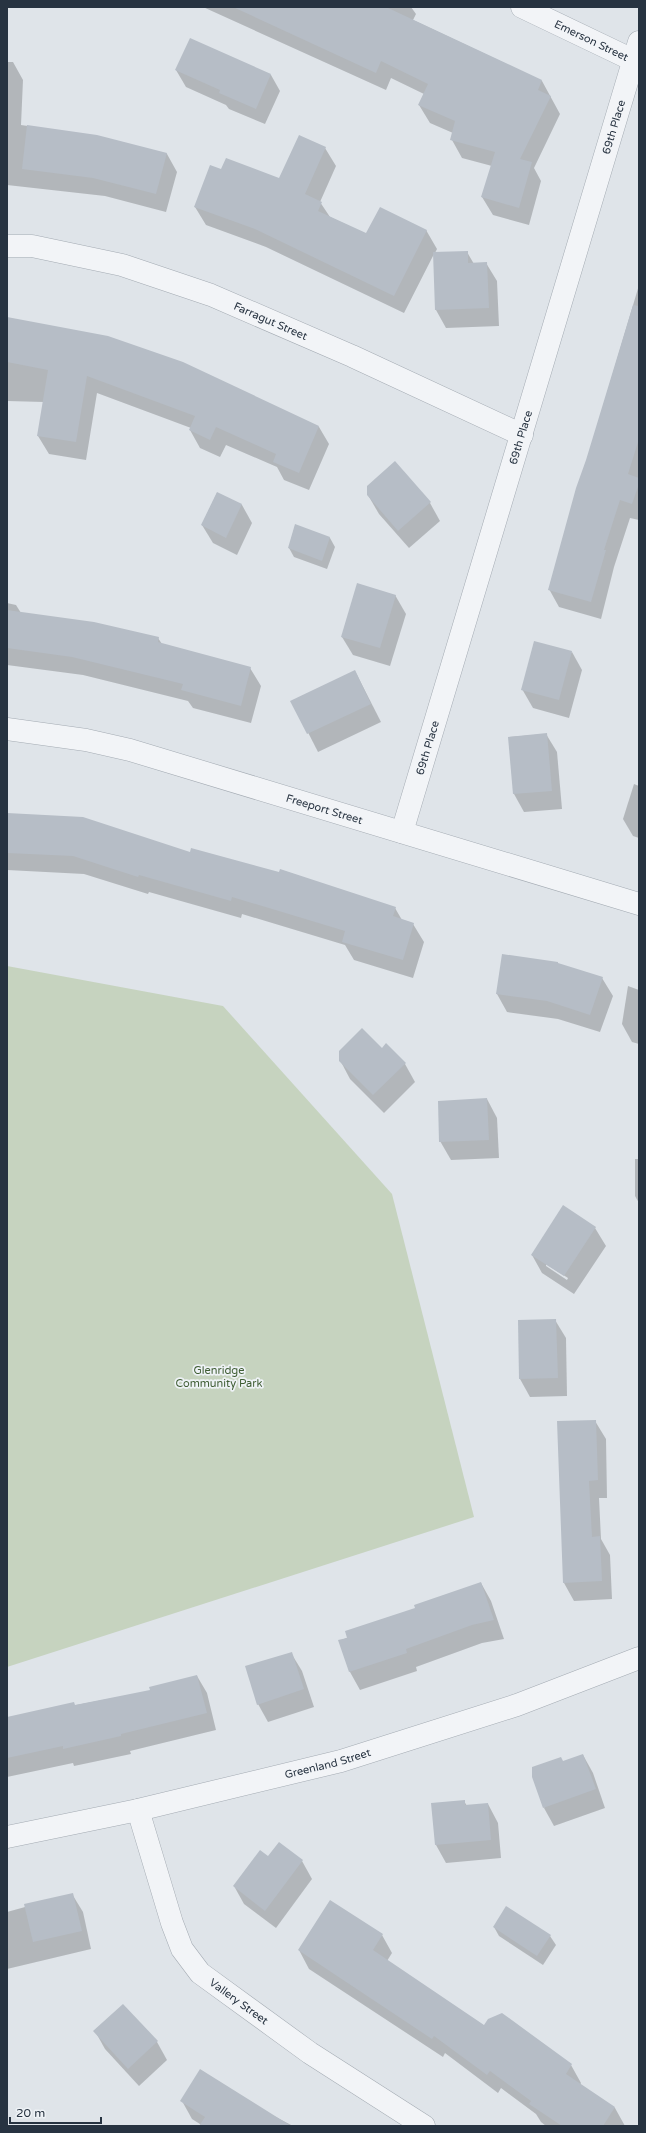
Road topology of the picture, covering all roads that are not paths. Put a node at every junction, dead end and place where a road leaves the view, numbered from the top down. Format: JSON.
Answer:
{"nodes":[{"id":1,"x":522,"y":7,"type":"edge"},
{"id":2,"x":637,"y":55,"type":"edge"},
{"id":3,"x":7,"y":246,"type":"edge"},
{"id":4,"x":522,"y":435,"type":"junction"},
{"id":5,"x":7,"y":729,"type":"edge"},
{"id":6,"x":402,"y":832,"type":"junction"},
{"id":7,"x":639,"y":904,"type":"edge"},
{"id":8,"x":639,"y":1658,"type":"edge"},
{"id":9,"x":138,"y":1810,"type":"junction"},
{"id":10,"x":7,"y":1837,"type":"edge"},
{"id":11,"x":424,"y":2126,"type":"edge"}],
"edges":[{"from":1,"to":2,"type":"street","name":"Emerson Street"},
{"from":2,"to":4,"type":"street","name":"69th Place"},
{"from":3,"to":4,"type":"street","name":"Farragut Street"},
{"from":4,"to":6,"type":"street","name":"69th Place"},
{"from":5,"to":6,"type":"street","name":"Freeport Street"},
{"from":6,"to":7,"type":"street","name":"Freeport Street"},
{"from":8,"to":9,"type":"street","name":"Greenland Street"},
{"from":9,"to":10,"type":"street","name":"Greenland Street"},
{"from":9,"to":11,"type":"street","name":"Vallery Street"}]}
